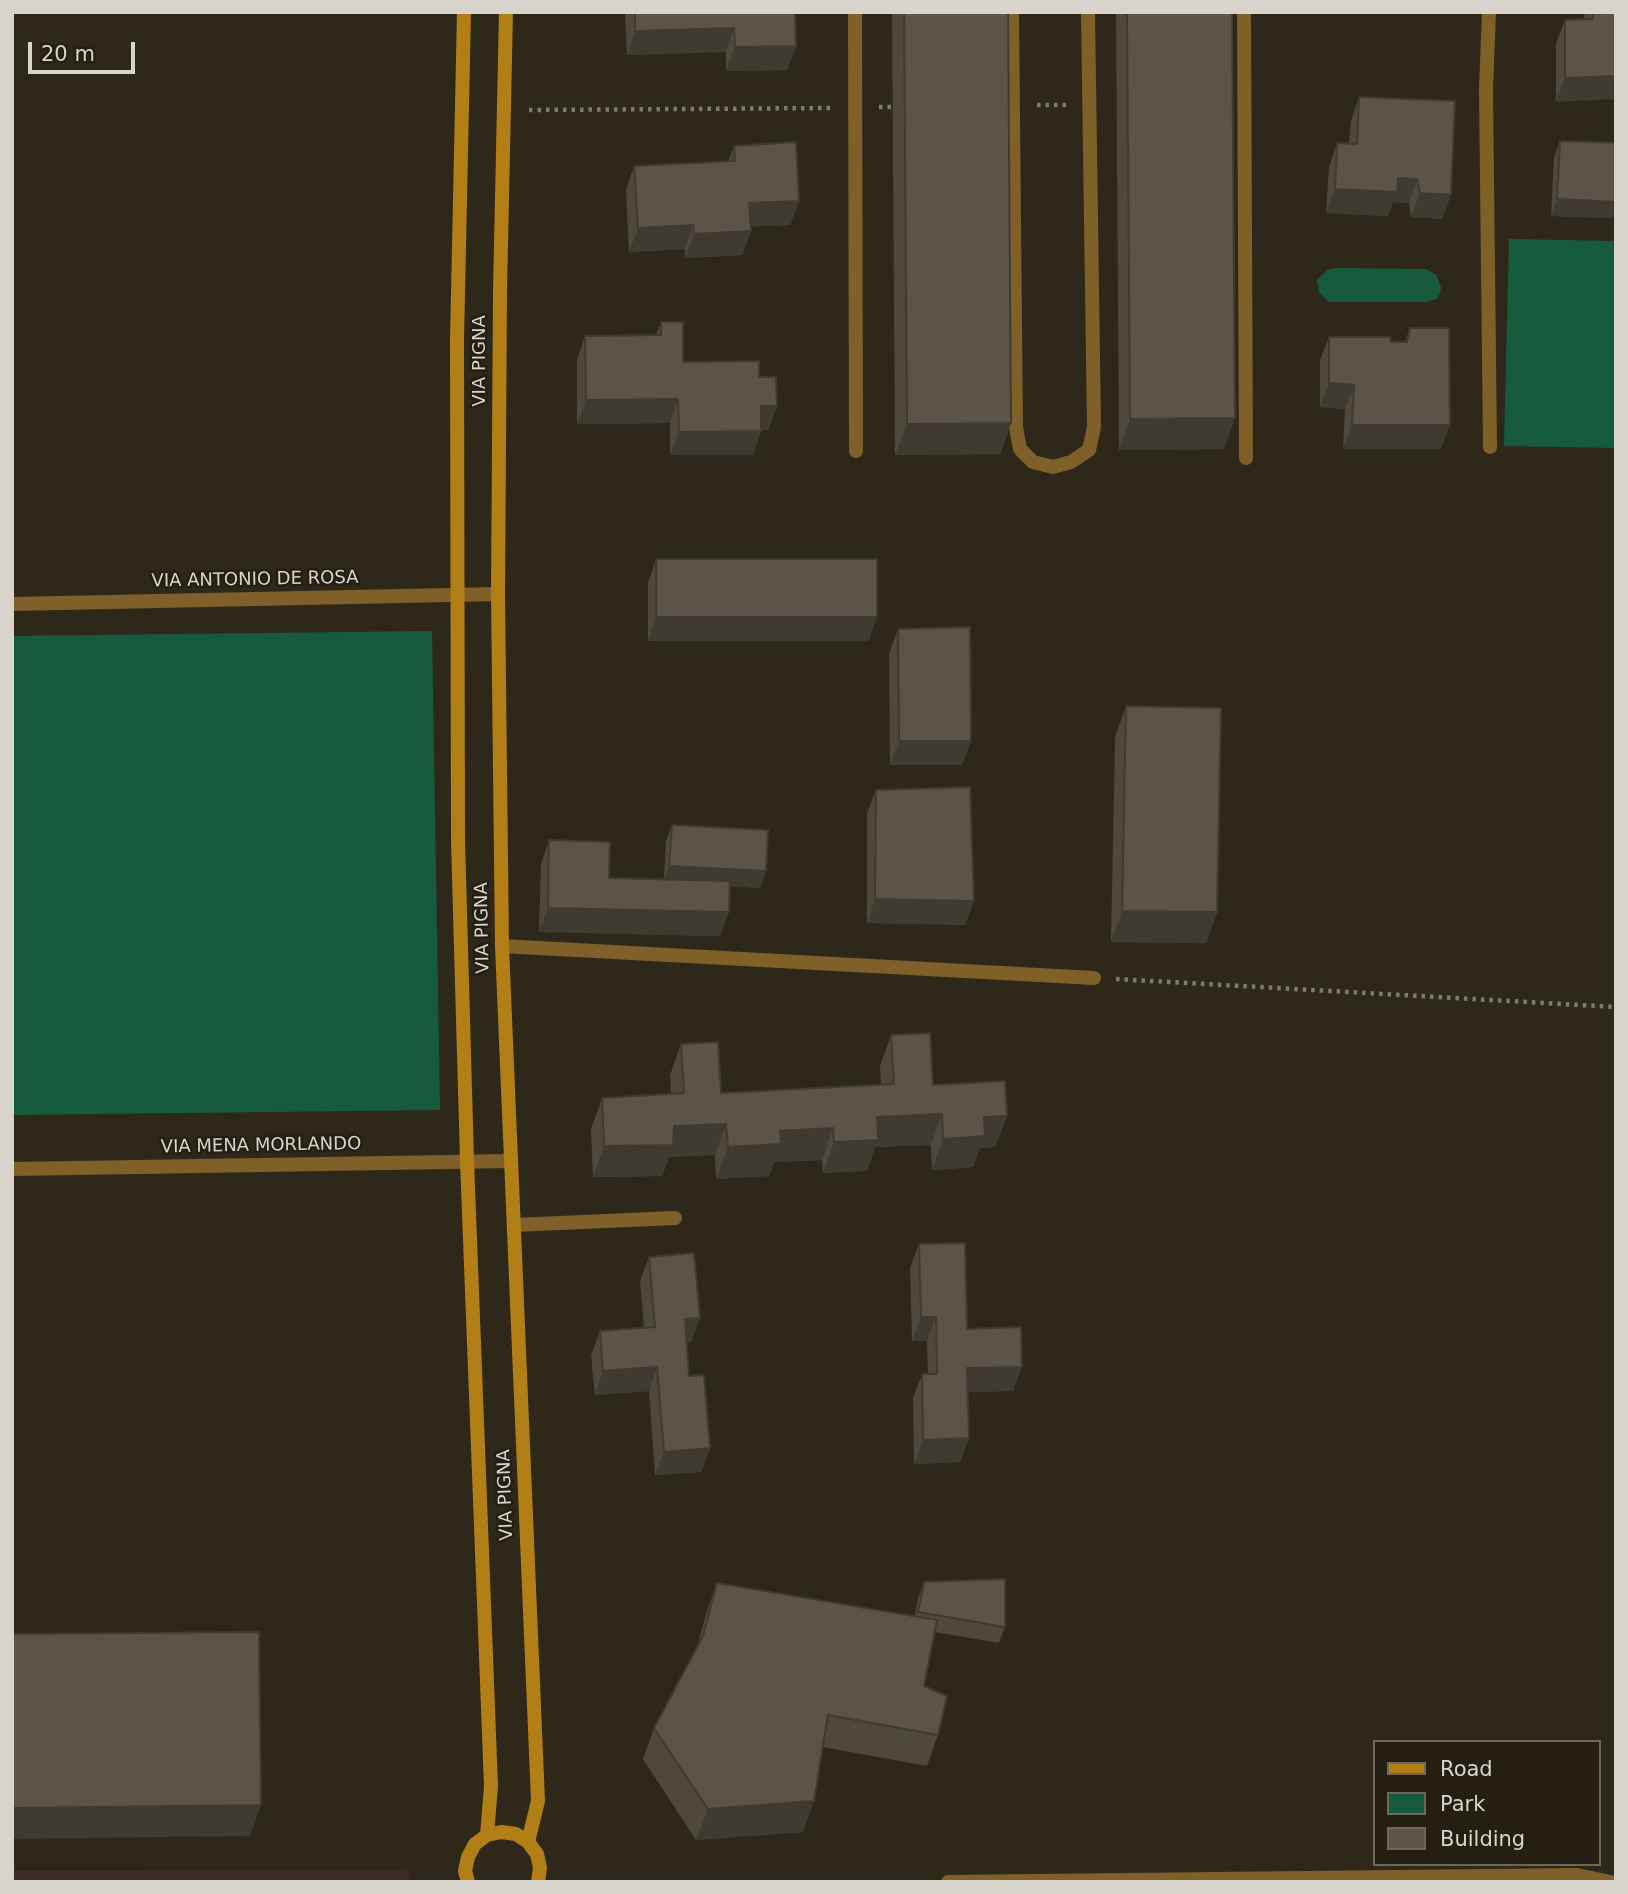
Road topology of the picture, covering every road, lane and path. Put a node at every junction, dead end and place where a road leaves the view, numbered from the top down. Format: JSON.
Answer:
{"nodes":[{"id":1,"x":464,"y":12,"type":"edge"},
{"id":2,"x":506,"y":12,"type":"edge"},
{"id":3,"x":855,"y":12,"type":"edge"},
{"id":4,"x":1012,"y":12,"type":"edge"},
{"id":5,"x":1088,"y":12,"type":"edge"},
{"id":6,"x":1244,"y":12,"type":"edge"},
{"id":7,"x":1489,"y":12,"type":"edge"},
{"id":8,"x":1024,"y":105,"type":"dead end"},
{"id":9,"x":1077,"y":105,"type":"dead end"},
{"id":10,"x":892,"y":107,"type":"dead end"},
{"id":11,"x":855,"y":108,"type":"junction"},
{"id":12,"x":503,"y":110,"type":"junction"},
{"id":13,"x":1490,"y":447,"type":"dead end"},
{"id":14,"x":856,"y":451,"type":"dead end"},
{"id":15,"x":1246,"y":458,"type":"dead end"},
{"id":16,"x":498,"y":594,"type":"junction"},
{"id":17,"x":458,"y":595,"type":"junction"},
{"id":18,"x":12,"y":604,"type":"edge"},
{"id":19,"x":502,"y":946,"type":"junction"},
{"id":20,"x":1094,"y":978,"type":"joint"},
{"id":21,"x":1616,"y":1007,"type":"edge"},
{"id":22,"x":467,"y":1161,"type":"junction"},
{"id":23,"x":511,"y":1161,"type":"junction"},
{"id":24,"x":12,"y":1169,"type":"edge"},
{"id":25,"x":675,"y":1218,"type":"dead end"},
{"id":26,"x":514,"y":1226,"type":"junction"},
{"id":27,"x":487,"y":1835,"type":"junction"},
{"id":28,"x":528,"y":1842,"type":"junction"},
{"id":29,"x":1337,"y":1880,"type":"edge"},
{"id":30,"x":468,"y":1882,"type":"edge"},
{"id":31,"x":538,"y":1882,"type":"edge"},
{"id":32,"x":948,"y":1882,"type":"edge"},
{"id":33,"x":1611,"y":1882,"type":"edge"}],
"edges":[{"from":1,"to":17,"type":"main road"},
{"from":2,"to":12,"type":"main road","name":"VIA PIGNA"},
{"from":3,"to":11,"type":"street"},
{"from":4,"to":5,"type":"street"},
{"from":6,"to":15,"type":"street"},
{"from":7,"to":13,"type":"street"},
{"from":8,"to":9,"type":"path"},
{"from":10,"to":11,"type":"path"},
{"from":11,"to":12,"type":"path"},
{"from":11,"to":14,"type":"street"},
{"from":12,"to":16,"type":"main road","name":"VIA PIGNA"},
{"from":16,"to":17,"type":"street","name":"VIA ANTONIO DE ROSA"},
{"from":16,"to":19,"type":"main road","name":"VIA PIGNA"},
{"from":17,"to":18,"type":"street","name":"VIA ANTONIO DE ROSA"},
{"from":17,"to":22,"type":"main road"},
{"from":19,"to":20,"type":"street"},
{"from":19,"to":23,"type":"main road","name":"VIA PIGNA"},
{"from":20,"to":21,"type":"path"},
{"from":22,"to":23,"type":"street","name":"VIA MENA MORLANDO"},
{"from":22,"to":24,"type":"street","name":"VIA MENA MORLANDO"},
{"from":22,"to":27,"type":"main road"},
{"from":23,"to":26,"type":"main road","name":"VIA PIGNA"},
{"from":25,"to":26,"type":"street"},
{"from":26,"to":28,"type":"main road","name":"VIA PIGNA"},
{"from":27,"to":28,"type":"main road"},
{"from":27,"to":30,"type":"main road"},
{"from":28,"to":31,"type":"main road"},
{"from":29,"to":32,"type":"street"},
{"from":29,"to":33,"type":"street"}]}
